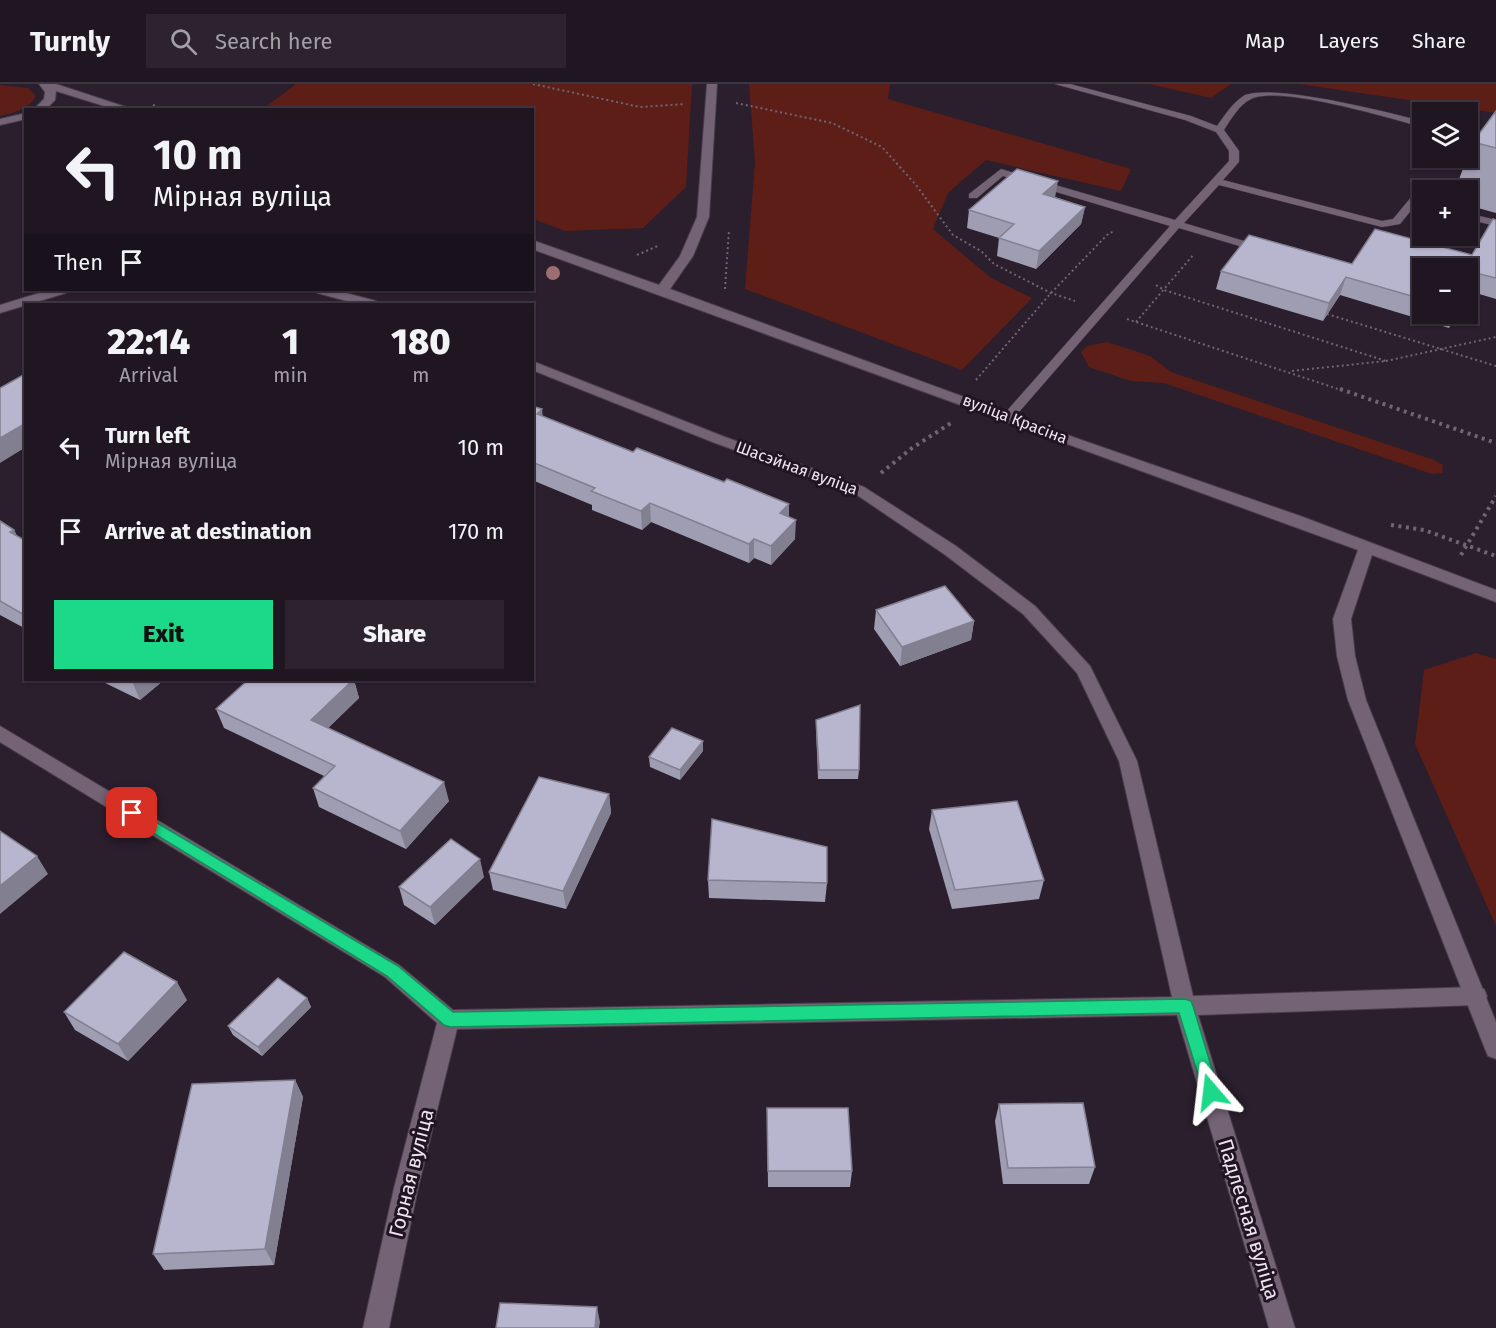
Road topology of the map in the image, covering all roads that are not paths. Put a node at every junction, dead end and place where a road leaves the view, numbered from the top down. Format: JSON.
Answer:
{"nodes":[{"id":1,"x":44,"y":84,"type":"edge"},
{"id":2,"x":712,"y":84,"type":"edge"},
{"id":3,"x":1060,"y":84,"type":"edge"},
{"id":4,"x":40,"y":108,"type":"edge"},
{"id":5,"x":123,"y":108,"type":"edge"},
{"id":6,"x":24,"y":117,"type":"edge"},
{"id":7,"x":24,"y":122,"type":"edge"},
{"id":8,"x":1412,"y":122,"type":"edge"},
{"id":9,"x":0,"y":123,"type":"edge"},
{"id":10,"x":1219,"y":130,"type":"junction"},
{"id":11,"x":1216,"y":181,"type":"junction"},
{"id":12,"x":973,"y":196,"type":"dead end"},
{"id":13,"x":1412,"y":208,"type":"edge"},
{"id":14,"x":1478,"y":219,"type":"edge"},
{"id":15,"x":1496,"y":223,"type":"edge"},
{"id":16,"x":1177,"y":225,"type":"junction"},
{"id":17,"x":534,"y":245,"type":"edge"},
{"id":18,"x":1267,"y":251,"type":"edge"},
{"id":19,"x":662,"y":290,"type":"junction"},
{"id":20,"x":58,"y":291,"type":"edge"},
{"id":21,"x":326,"y":291,"type":"edge"},
{"id":22,"x":368,"y":303,"type":"edge"},
{"id":23,"x":0,"y":309,"type":"edge"},
{"id":24,"x":534,"y":366,"type":"edge"},
{"id":25,"x":1008,"y":417,"type":"junction"},
{"id":26,"x":1367,"y":547,"type":"junction"},
{"id":27,"x":1496,"y":596,"type":"edge"},
{"id":28,"x":4,"y":741,"type":"edge"},
{"id":29,"x":1476,"y":996,"type":"junction"},
{"id":30,"x":1185,"y":1006,"type":"junction"},
{"id":31,"x":450,"y":1020,"type":"junction"},
{"id":32,"x":1496,"y":1049,"type":"edge"},
{"id":33,"x":375,"y":1328,"type":"edge"},
{"id":34,"x":1282,"y":1328,"type":"edge"}],
"edges":[{"from":1,"to":4,"type":"street"},
{"from":1,"to":5,"type":"street"},
{"from":2,"to":19,"type":"street"},
{"from":3,"to":10,"type":"lane"},
{"from":6,"to":9,"type":"street"},
{"from":7,"to":9,"type":"street"},
{"from":8,"to":10,"type":"lane"},
{"from":10,"to":11,"type":"lane"},
{"from":11,"to":13,"type":"lane"},
{"from":11,"to":16,"type":"lane"},
{"from":12,"to":16,"type":"lane"},
{"from":14,"to":15,"type":"lane"},
{"from":16,"to":18,"type":"lane"},
{"from":16,"to":25,"type":"lane"},
{"from":17,"to":19,"type":"street","name":"вуліца Красіна"},
{"from":19,"to":25,"type":"street","name":"вуліца Красіна"},
{"from":20,"to":23,"type":"street"},
{"from":21,"to":22,"type":"street"},
{"from":24,"to":30,"type":"street","name":"Шасэйная вуліца"},
{"from":25,"to":26,"type":"street","name":"вуліца Красіна"},
{"from":26,"to":27,"type":"street","name":"вуліца Красіна"},
{"from":26,"to":29,"type":"street"},
{"from":28,"to":31,"type":"street"},
{"from":29,"to":30,"type":"street"},
{"from":29,"to":32,"type":"street"},
{"from":30,"to":31,"type":"street"},
{"from":30,"to":34,"type":"street","name":"Падлесная вуліца"},
{"from":31,"to":33,"type":"street","name":"Горная вуліца"}]}
